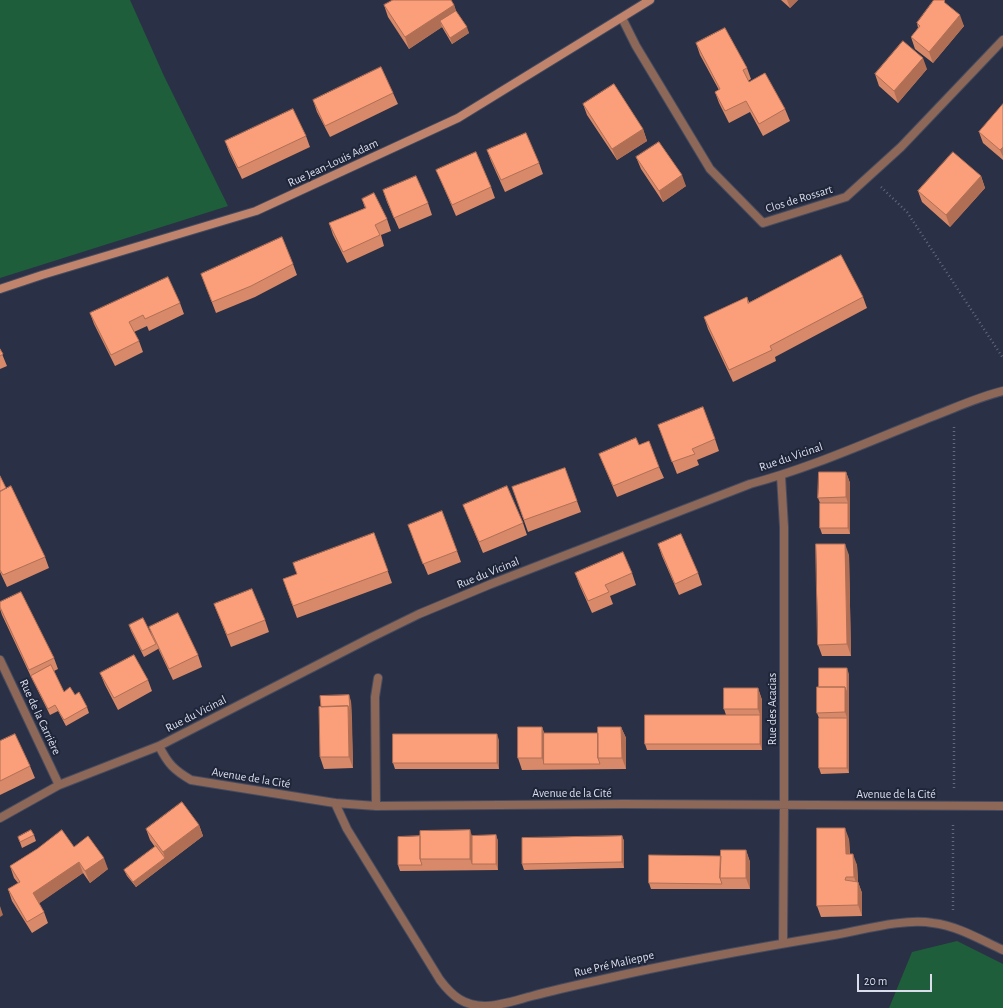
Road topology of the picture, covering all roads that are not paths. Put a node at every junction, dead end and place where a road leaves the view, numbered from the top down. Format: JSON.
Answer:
{"nodes":[{"id":1,"x":650,"y":0,"type":"edge"},
{"id":2,"x":622,"y":18,"type":"junction"},
{"id":3,"x":1003,"y":40,"type":"edge"},
{"id":4,"x":0,"y":289,"type":"edge"},
{"id":5,"x":1003,"y":391,"type":"edge"},
{"id":6,"x":781,"y":476,"type":"junction"},
{"id":7,"x":0,"y":660,"type":"edge"},
{"id":8,"x":378,"y":678,"type":"dead end"},
{"id":9,"x":159,"y":746,"type":"junction"},
{"id":10,"x":59,"y":785,"type":"junction"},
{"id":11,"x":335,"y":803,"type":"junction"},
{"id":12,"x":376,"y":806,"type":"junction"},
{"id":13,"x":784,"y":806,"type":"junction"},
{"id":14,"x":1003,"y":806,"type":"edge"},
{"id":15,"x":0,"y":818,"type":"edge"},
{"id":16,"x":783,"y":943,"type":"junction"},
{"id":17,"x":1003,"y":950,"type":"edge"}],
"edges":[{"from":1,"to":2,"type":"street","name":"Rue Jean-Louis Adam"},
{"from":2,"to":3,"type":"street","name":"Clos de Rossart"},
{"from":2,"to":4,"type":"street","name":"Rue Jean-Louis Adam"},
{"from":5,"to":6,"type":"street","name":"Rue du Vicinal"},
{"from":6,"to":9,"type":"street","name":"Rue du Vicinal"},
{"from":6,"to":13,"type":"street","name":"Rue des Acacias"},
{"from":7,"to":10,"type":"street","name":"Rue de la Carrière"},
{"from":8,"to":12,"type":"street"},
{"from":9,"to":10,"type":"street","name":"Rue du Vicinal"},
{"from":9,"to":11,"type":"street","name":"Avenue de la Cité"},
{"from":10,"to":15,"type":"street","name":"Rue du Vicinal"},
{"from":11,"to":12,"type":"street","name":"Avenue de la Cité"},
{"from":11,"to":16,"type":"street","name":"Rue Pré Malieppe"},
{"from":12,"to":13,"type":"street","name":"Avenue de la Cité"},
{"from":13,"to":14,"type":"street","name":"Avenue de la Cité"},
{"from":13,"to":16,"type":"street","name":"Rue des Acacias"},
{"from":16,"to":17,"type":"street","name":"Rue Pré Malieppe"}]}
